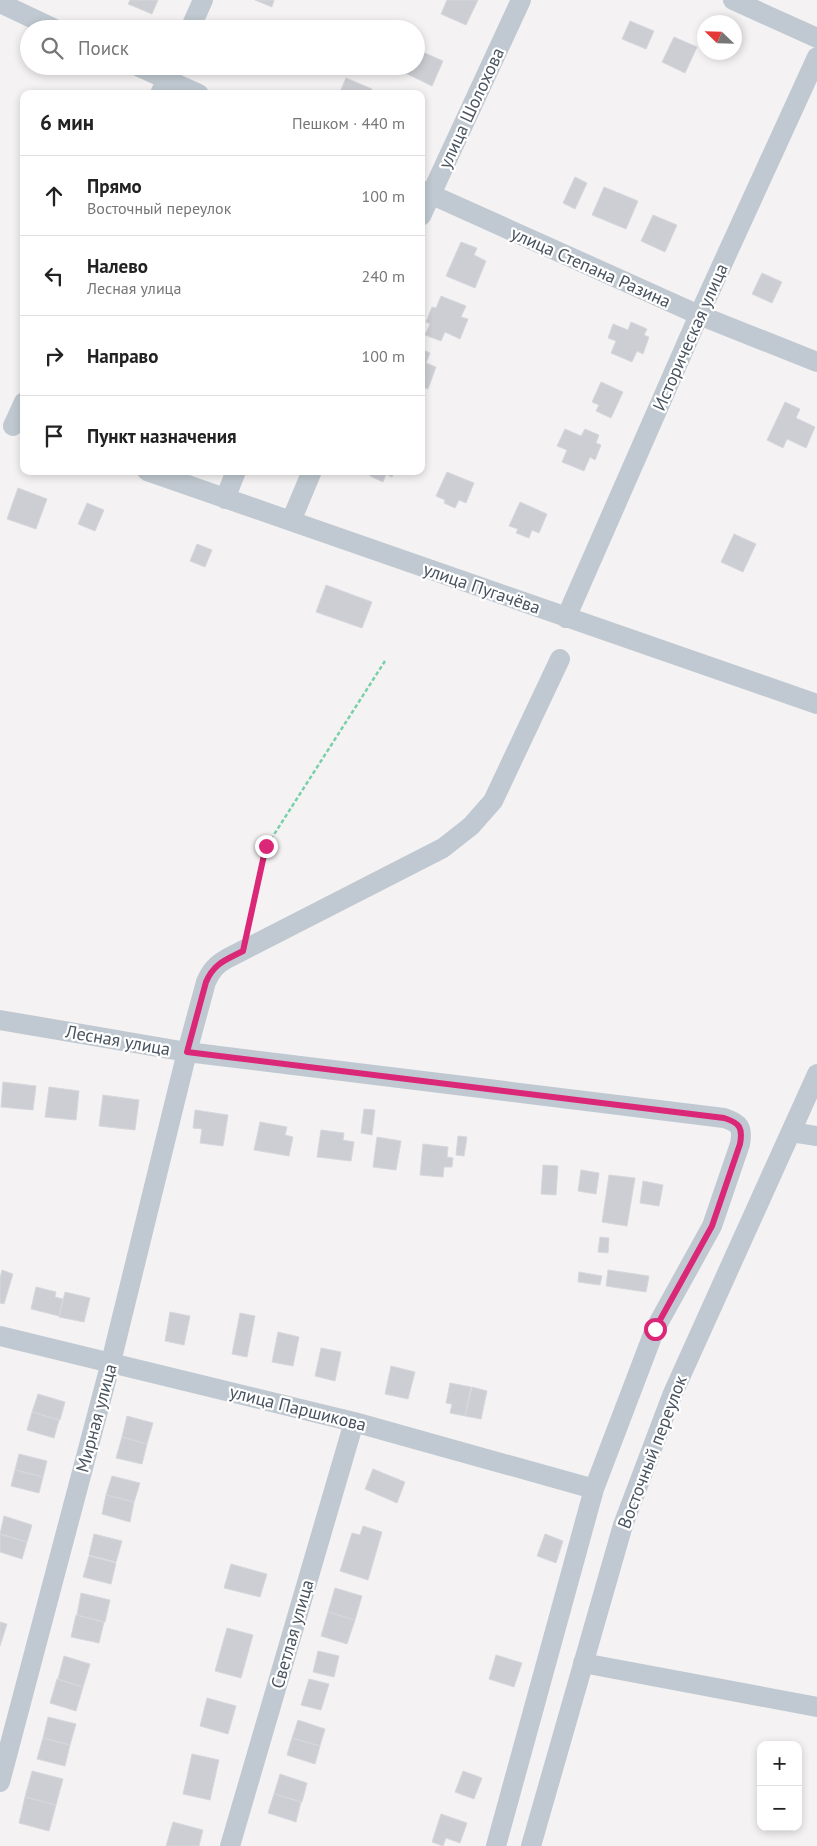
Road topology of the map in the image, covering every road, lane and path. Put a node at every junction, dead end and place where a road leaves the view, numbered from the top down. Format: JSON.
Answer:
{"nodes":[{"id":1,"x":203,"y":0,"type":"edge"},
{"id":2,"x":521,"y":0,"type":"edge"},
{"id":3,"x":733,"y":0,"type":"edge"},
{"id":4,"x":0,"y":3,"type":"edge"},
{"id":5,"x":36,"y":20,"type":"edge"},
{"id":6,"x":194,"y":20,"type":"edge"},
{"id":7,"x":817,"y":38,"type":"edge"},
{"id":8,"x":817,"y":57,"type":"edge"},
{"id":9,"x":167,"y":80,"type":"edge"},
{"id":10,"x":189,"y":90,"type":"edge"},
{"id":11,"x":426,"y":192,"type":"edge"},
{"id":12,"x":699,"y":315,"type":"junction"},
{"id":13,"x":817,"y":362,"type":"edge"},
{"id":14,"x":20,"y":410,"type":"edge"},
{"id":15,"x":12,"y":425,"type":"edge"},
{"id":16,"x":169,"y":475,"type":"edge"},
{"id":17,"x":234,"y":475,"type":"edge"},
{"id":18,"x":310,"y":475,"type":"edge"},
{"id":19,"x":225,"y":499,"type":"junction"},
{"id":20,"x":291,"y":521,"type":"junction"},
{"id":21,"x":566,"y":618,"type":"junction"},
{"id":22,"x":560,"y":659,"type":"dead end"},
{"id":23,"x":385,"y":661,"type":"dead end"},
{"id":24,"x":817,"y":704,"type":"edge"},
{"id":25,"x":243,"y":951,"type":"junction"},
{"id":26,"x":0,"y":1020,"type":"edge"},
{"id":27,"x":187,"y":1052,"type":"junction"},
{"id":28,"x":817,"y":1074,"type":"edge"},
{"id":29,"x":791,"y":1132,"type":"junction"},
{"id":30,"x":817,"y":1136,"type":"edge"},
{"id":31,"x":0,"y":1336,"type":"edge"},
{"id":32,"x":111,"y":1362,"type":"junction"},
{"id":33,"x":354,"y":1422,"type":"junction"},
{"id":34,"x":594,"y":1489,"type":"junction"},
{"id":35,"x":583,"y":1663,"type":"junction"},
{"id":36,"x":817,"y":1707,"type":"edge"},
{"id":37,"x":0,"y":1782,"type":"edge"},
{"id":38,"x":230,"y":1846,"type":"edge"},
{"id":39,"x":496,"y":1846,"type":"edge"},
{"id":40,"x":531,"y":1846,"type":"edge"}],
"edges":[{"from":1,"to":6,"type":"street"},
{"from":2,"to":11,"type":"street","name":"улица Шолохова"},
{"from":3,"to":7,"type":"street"},
{"from":4,"to":5,"type":"street"},
{"from":8,"to":12,"type":"street","name":"Историческая улица"},
{"from":9,"to":10,"type":"street"},
{"from":11,"to":12,"type":"street","name":"улица Степана Разина"},
{"from":12,"to":13,"type":"street","name":"улица Степана Разина"},
{"from":12,"to":21,"type":"street","name":"Историческая улица"},
{"from":14,"to":15,"type":"street"},
{"from":16,"to":19,"type":"street","name":"улица Пугачёва"},
{"from":17,"to":19,"type":"street"},
{"from":18,"to":20,"type":"street"},
{"from":19,"to":20,"type":"street","name":"улица Пугачёва"},
{"from":20,"to":21,"type":"street","name":"улица Пугачёва"},
{"from":21,"to":24,"type":"street","name":"улица Пугачёва"},
{"from":22,"to":25,"type":"street","name":"Мирная улица"},
{"from":23,"to":25,"type":"path"},
{"from":25,"to":27,"type":"street","name":"Мирная улица"},
{"from":26,"to":27,"type":"street","name":"Лесная улица"},
{"from":27,"to":32,"type":"street","name":"Мирная улица"},
{"from":27,"to":34,"type":"street","name":"Лесная улица"},
{"from":28,"to":29,"type":"street","name":"Восточный переулок"},
{"from":29,"to":30,"type":"street"},
{"from":29,"to":35,"type":"street","name":"Восточный переулок"},
{"from":31,"to":32,"type":"street","name":"улица Паршикова"},
{"from":32,"to":33,"type":"street","name":"улица Паршикова"},
{"from":32,"to":37,"type":"street","name":"Мирная улица"},
{"from":33,"to":34,"type":"street","name":"улица Паршикова"},
{"from":33,"to":38,"type":"street","name":"Светлая улица"},
{"from":34,"to":39,"type":"street"},
{"from":35,"to":36,"type":"street"},
{"from":35,"to":40,"type":"street","name":"Восточный переулок"}]}
